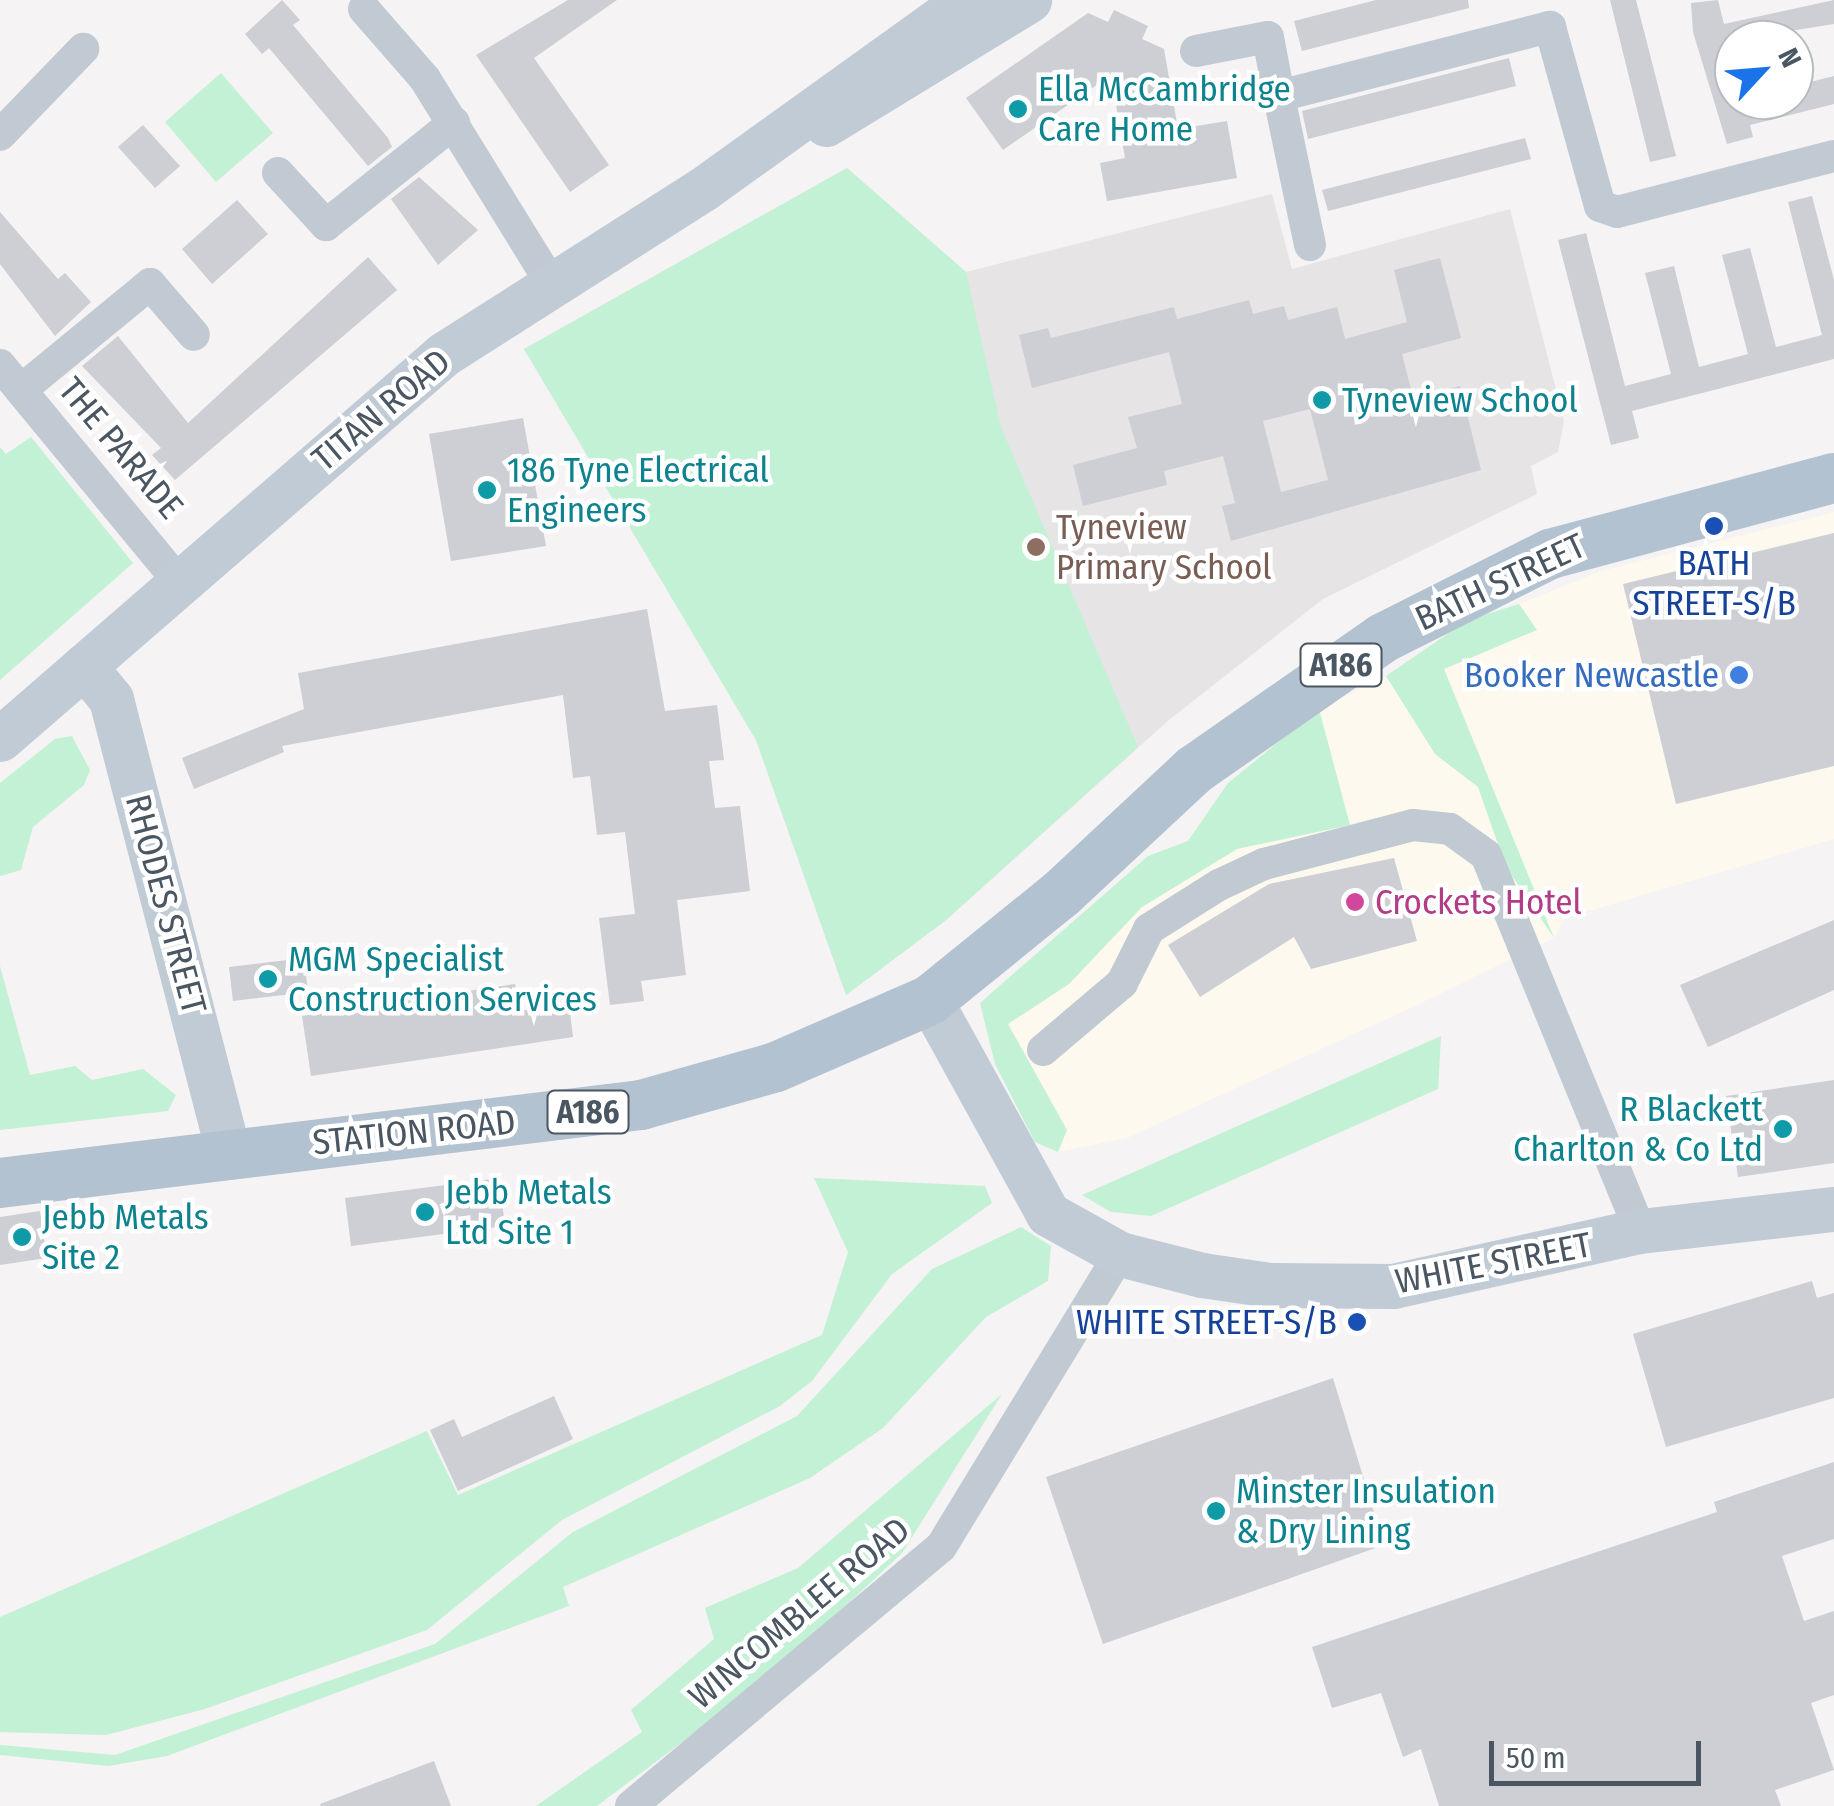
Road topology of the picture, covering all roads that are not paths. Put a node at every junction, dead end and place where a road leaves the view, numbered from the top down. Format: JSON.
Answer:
{"nodes":[{"id":1,"x":966,"y":0,"type":"edge"},
{"id":2,"x":1030,"y":0,"type":"edge"},
{"id":3,"x":364,"y":9,"type":"dead end"},
{"id":4,"x":83,"y":49,"type":"dead end"},
{"id":5,"x":1196,"y":50,"type":"dead end"},
{"id":6,"x":1280,"y":96,"type":"junction"},
{"id":7,"x":454,"y":123,"type":"junction"},
{"id":8,"x":0,"y":135,"type":"edge"},
{"id":9,"x":1834,"y":156,"type":"edge"},
{"id":10,"x":278,"y":173,"type":"dead end"},
{"id":11,"x":703,"y":188,"type":"junction"},
{"id":12,"x":1310,"y":245,"type":"dead end"},
{"id":13,"x":553,"y":286,"type":"junction"},
{"id":14,"x":194,"y":335,"type":"dead end"},
{"id":15,"x":0,"y":364,"type":"edge"},
{"id":16,"x":21,"y":390,"type":"junction"},
{"id":17,"x":1834,"y":478,"type":"edge"},
{"id":18,"x":180,"y":582,"type":"junction"},
{"id":19,"x":84,"y":666,"type":"junction"},
{"id":20,"x":0,"y":739,"type":"edge"},
{"id":21,"x":930,"y":1000,"type":"junction"},
{"id":22,"x":1043,"y":1050,"type":"dead end"},
{"id":23,"x":228,"y":1151,"type":"junction"},
{"id":24,"x":0,"y":1182,"type":"edge"},
{"id":25,"x":1834,"y":1210,"type":"edge"},
{"id":26,"x":1640,"y":1232,"type":"junction"},
{"id":27,"x":1120,"y":1254,"type":"junction"},
{"id":28,"x":631,"y":1806,"type":"edge"}],
"edges":[{"from":1,"to":11,"type":"street","name":"TITAN ROAD"},
{"from":2,"to":11,"type":"street","name":"TITAN ROAD"},
{"from":3,"to":7,"type":"street"},
{"from":4,"to":8,"type":"street"},
{"from":5,"to":6,"type":"street"},
{"from":6,"to":9,"type":"street"},
{"from":6,"to":12,"type":"street"},
{"from":7,"to":10,"type":"street"},
{"from":7,"to":13,"type":"street"},
{"from":11,"to":13,"type":"street","name":"TITAN ROAD"},
{"from":13,"to":18,"type":"street","name":"TITAN ROAD"},
{"from":14,"to":16,"type":"street"},
{"from":15,"to":16,"type":"street","name":"THE PARADE"},
{"from":16,"to":18,"type":"street","name":"THE PARADE"},
{"from":17,"to":21,"type":"main road","name":"BATH STREET","number":"A186"},
{"from":18,"to":19,"type":"street","name":"TITAN ROAD"},
{"from":19,"to":20,"type":"street","name":"TITAN ROAD"},
{"from":19,"to":23,"type":"street","name":"RHODES STREET"},
{"from":21,"to":23,"type":"main road","name":"STATION ROAD","number":"A186"},
{"from":21,"to":27,"type":"street","name":"WHITE STREET"},
{"from":22,"to":26,"type":"street"},
{"from":23,"to":24,"type":"main road","name":"STATION ROAD","number":"A186"},
{"from":25,"to":26,"type":"street","name":"WHITE STREET"},
{"from":26,"to":27,"type":"street","name":"WHITE STREET"},
{"from":27,"to":28,"type":"street","name":"WINCOMBLEE ROAD"}]}
